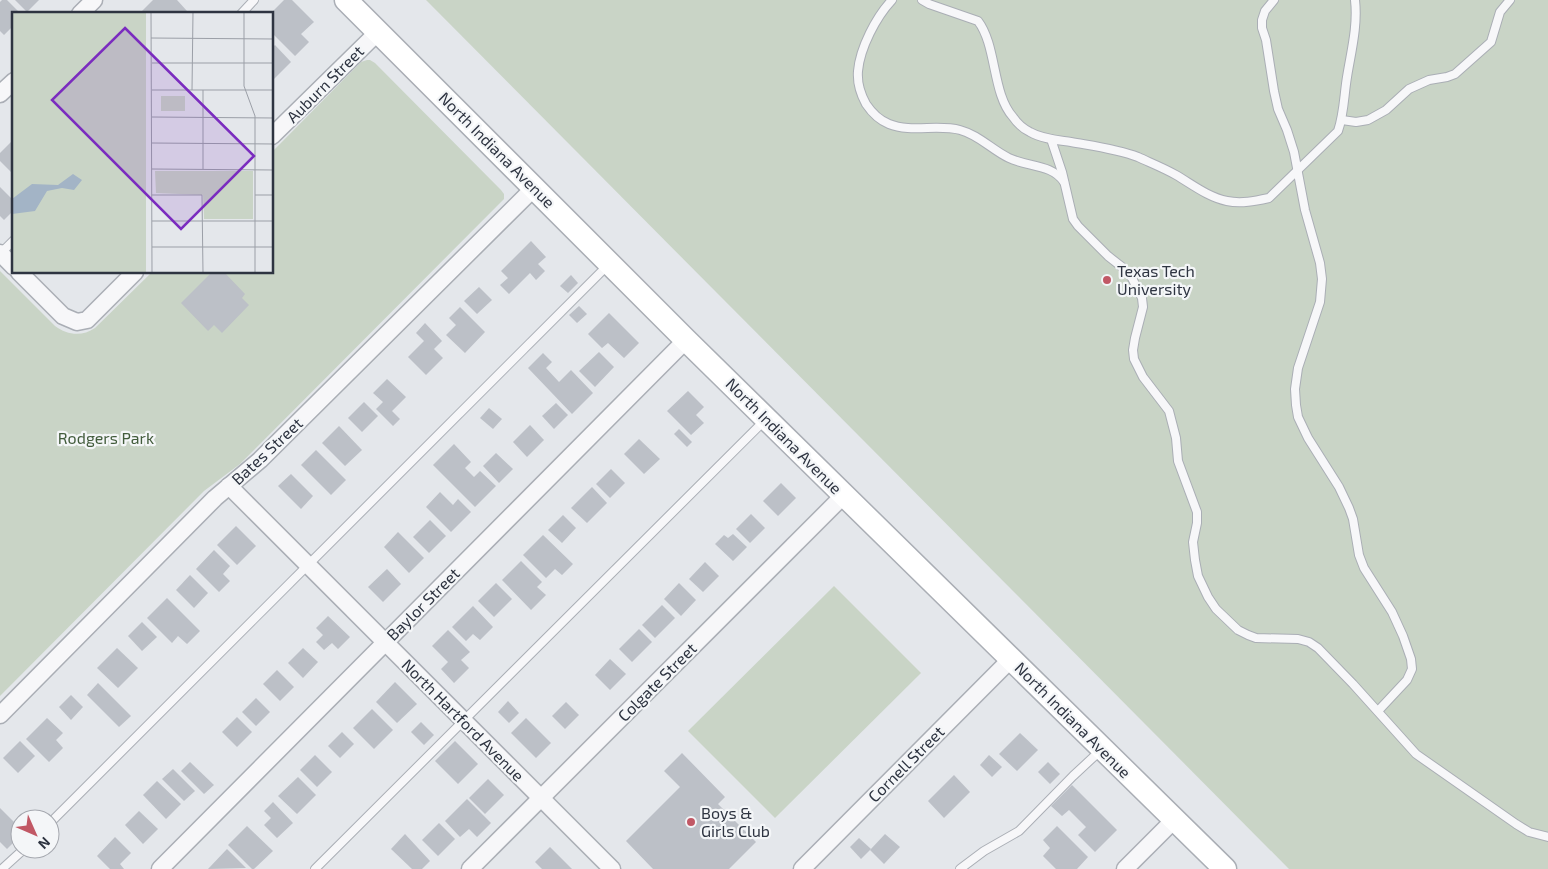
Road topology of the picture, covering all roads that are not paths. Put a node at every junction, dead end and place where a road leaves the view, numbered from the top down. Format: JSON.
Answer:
{"nodes":[{"id":1,"x":94,"y":0,"type":"edge"},
{"id":2,"x":254,"y":0,"type":"edge"},
{"id":3,"x":346,"y":0,"type":"edge"},
{"id":4,"x":892,"y":0,"type":"edge"},
{"id":5,"x":922,"y":0,"type":"edge"},
{"id":6,"x":1274,"y":0,"type":"edge"},
{"id":7,"x":1355,"y":0,"type":"edge"},
{"id":8,"x":1510,"y":0,"type":"edge"},
{"id":9,"x":82,"y":12,"type":"edge"},
{"id":10,"x":243,"y":12,"type":"edge"},
{"id":11,"x":378,"y":32,"type":"junction"},
{"id":12,"x":12,"y":82,"type":"edge"},
{"id":13,"x":0,"y":94,"type":"edge"},
{"id":14,"x":1342,"y":120,"type":"junction"},
{"id":15,"x":274,"y":134,"type":"edge"},
{"id":16,"x":1052,"y":139,"type":"junction"},
{"id":17,"x":1298,"y":170,"type":"junction"},
{"id":18,"x":1066,"y":186,"type":"junction"},
{"id":19,"x":534,"y":188,"type":"junction"},
{"id":20,"x":12,"y":242,"type":"edge"},
{"id":21,"x":0,"y":254,"type":"edge"},
{"id":22,"x":610,"y":263,"type":"junction"},
{"id":23,"x":12,"y":265,"type":"edge"},
{"id":24,"x":21,"y":274,"type":"edge"},
{"id":25,"x":133,"y":274,"type":"edge"},
{"id":26,"x":686,"y":340,"type":"junction"},
{"id":27,"x":766,"y":418,"type":"junction"},
{"id":28,"x":229,"y":486,"type":"junction"},
{"id":29,"x":844,"y":495,"type":"junction"},
{"id":30,"x":308,"y":565,"type":"junction"},
{"id":31,"x":385,"y":642,"type":"junction"},
{"id":32,"x":1011,"y":659,"type":"junction"},
{"id":33,"x":1378,"y":711,"type":"junction"},
{"id":34,"x":0,"y":715,"type":"edge"},
{"id":35,"x":463,"y":720,"type":"junction"},
{"id":36,"x":1102,"y":749,"type":"junction"},
{"id":37,"x":541,"y":798,"type":"junction"},
{"id":38,"x":60,"y":813,"type":"edge"},
{"id":39,"x":1174,"y":820,"type":"junction"},
{"id":40,"x":1548,"y":837,"type":"edge"},
{"id":41,"x":13,"y":859,"type":"edge"},
{"id":42,"x":2,"y":869,"type":"edge"},
{"id":43,"x":160,"y":869,"type":"edge"},
{"id":44,"x":315,"y":869,"type":"edge"},
{"id":45,"x":470,"y":869,"type":"edge"},
{"id":46,"x":612,"y":869,"type":"edge"},
{"id":47,"x":802,"y":869,"type":"edge"},
{"id":48,"x":960,"y":869,"type":"edge"},
{"id":49,"x":1125,"y":869,"type":"edge"},
{"id":50,"x":1225,"y":869,"type":"edge"}],
"edges":[{"from":1,"to":9,"type":"street"},
{"from":2,"to":10,"type":"lane"},
{"from":3,"to":11,"type":"main road","name":"North Indiana Avenue"},
{"from":4,"to":18,"type":"lane"},
{"from":5,"to":16,"type":"lane"},
{"from":6,"to":17,"type":"lane"},
{"from":7,"to":14,"type":"lane"},
{"from":8,"to":14,"type":"lane"},
{"from":11,"to":15,"type":"street","name":"Auburn Street"},
{"from":11,"to":19,"type":"main road","name":"North Indiana Avenue"},
{"from":12,"to":13,"type":"street"},
{"from":14,"to":17,"type":"lane"},
{"from":16,"to":17,"type":"lane"},
{"from":16,"to":18,"type":"lane"},
{"from":17,"to":33,"type":"lane"},
{"from":18,"to":33,"type":"lane"},
{"from":19,"to":22,"type":"main road","name":"North Indiana Avenue"},
{"from":19,"to":28,"type":"street","name":"Bates Street"},
{"from":20,"to":21,"type":"lane"},
{"from":21,"to":23,"type":"street"},
{"from":22,"to":26,"type":"main road","name":"North Indiana Avenue"},
{"from":22,"to":30,"type":"lane"},
{"from":24,"to":25,"type":"street"},
{"from":26,"to":27,"type":"main road","name":"North Indiana Avenue"},
{"from":26,"to":31,"type":"street","name":"Baylor Street"},
{"from":27,"to":29,"type":"main road","name":"North Indiana Avenue"},
{"from":27,"to":35,"type":"lane"},
{"from":28,"to":30,"type":"street","name":"North Hartford Avenue"},
{"from":28,"to":34,"type":"street","name":"Bates Street"},
{"from":29,"to":32,"type":"main road","name":"North Indiana Avenue"},
{"from":29,"to":37,"type":"street","name":"Colgate Street"},
{"from":30,"to":31,"type":"street","name":"North Hartford Avenue"},
{"from":30,"to":38,"type":"lane"},
{"from":31,"to":35,"type":"street","name":"North Hartford Avenue"},
{"from":31,"to":43,"type":"street","name":"Baylor Street"},
{"from":32,"to":36,"type":"main road","name":"North Indiana Avenue"},
{"from":32,"to":47,"type":"street","name":"Cornell Street"},
{"from":33,"to":40,"type":"lane"},
{"from":35,"to":37,"type":"street","name":"North Hartford Avenue"},
{"from":35,"to":44,"type":"lane"},
{"from":36,"to":39,"type":"main road","name":"North Indiana Avenue"},
{"from":36,"to":48,"type":"lane"},
{"from":37,"to":45,"type":"street","name":"Colgate Street"},
{"from":37,"to":46,"type":"street","name":"North Hartford Avenue"},
{"from":39,"to":49,"type":"street"},
{"from":39,"to":50,"type":"main road","name":"North Indiana Avenue"},
{"from":41,"to":42,"type":"lane"}]}
